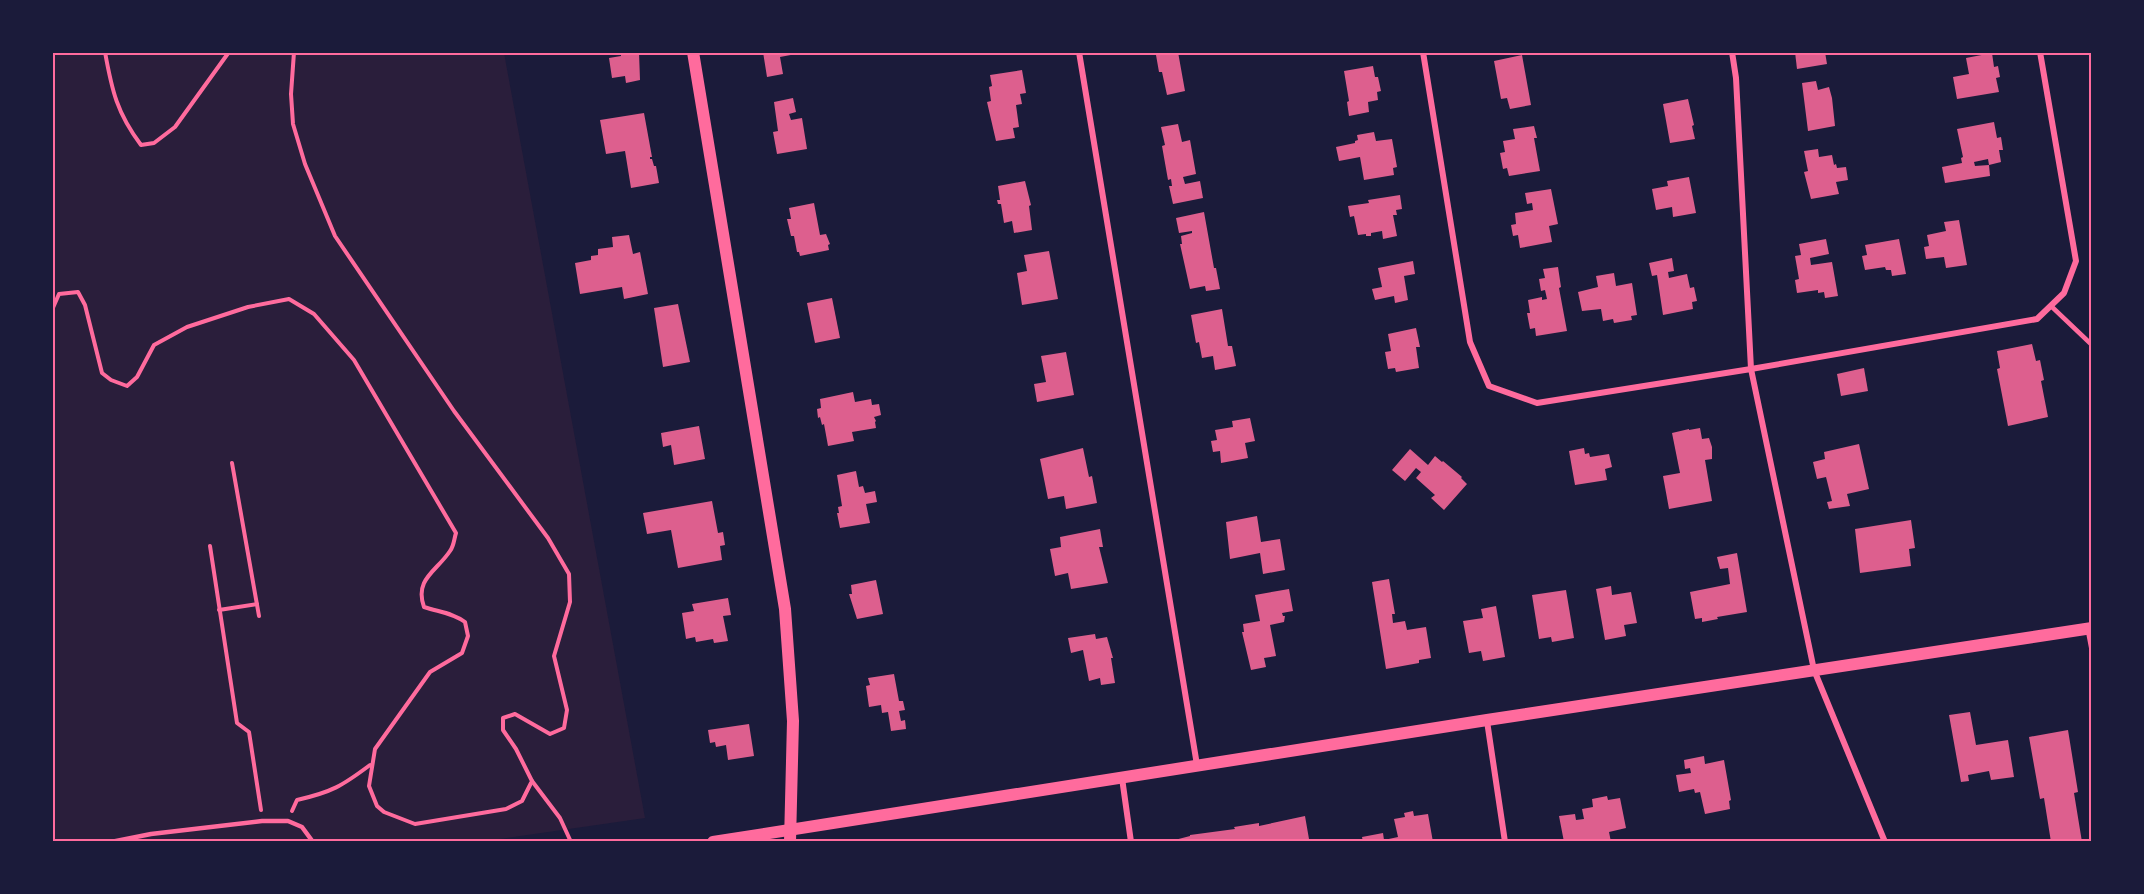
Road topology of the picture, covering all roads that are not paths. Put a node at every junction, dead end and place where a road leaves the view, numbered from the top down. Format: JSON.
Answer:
{"nodes":[{"id":1,"x":693,"y":52,"type":"edge"},
{"id":2,"x":1079,"y":52,"type":"edge"},
{"id":3,"x":1423,"y":52,"type":"edge"},
{"id":4,"x":1732,"y":52,"type":"edge"},
{"id":5,"x":2040,"y":52,"type":"edge"},
{"id":6,"x":2050,"y":306,"type":"junction"},
{"id":7,"x":2091,"y":345,"type":"edge"},
{"id":8,"x":1750,"y":369,"type":"junction"},
{"id":9,"x":2089,"y":628,"type":"edge"},
{"id":10,"x":2091,"y":652,"type":"edge"},
{"id":11,"x":1814,"y":670,"type":"junction"},
{"id":12,"x":1487,"y":720,"type":"junction"},
{"id":13,"x":1197,"y":765,"type":"junction"},
{"id":14,"x":1121,"y":777,"type":"junction"},
{"id":15,"x":791,"y":836,"type":"edge"},
{"id":16,"x":111,"y":842,"type":"edge"},
{"id":17,"x":313,"y":842,"type":"edge"},
{"id":18,"x":713,"y":842,"type":"edge"},
{"id":19,"x":1131,"y":842,"type":"edge"},
{"id":20,"x":1505,"y":842,"type":"edge"},
{"id":21,"x":1885,"y":842,"type":"edge"}],
"edges":[{"from":1,"to":15,"type":"main road"},
{"from":2,"to":13,"type":"street"},
{"from":3,"to":8,"type":"street"},
{"from":4,"to":8,"type":"street"},
{"from":5,"to":6,"type":"street"},
{"from":6,"to":7,"type":"lane"},
{"from":6,"to":8,"type":"street"},
{"from":8,"to":11,"type":"street"},
{"from":9,"to":10,"type":"lane"},
{"from":9,"to":11,"type":"main road"},
{"from":11,"to":12,"type":"main road"},
{"from":11,"to":21,"type":"street"},
{"from":12,"to":13,"type":"main road"},
{"from":12,"to":20,"type":"street"},
{"from":13,"to":14,"type":"main road"},
{"from":14,"to":15,"type":"main road"},
{"from":14,"to":19,"type":"street"},
{"from":15,"to":18,"type":"main road"},
{"from":16,"to":17,"type":"lane"}]}
